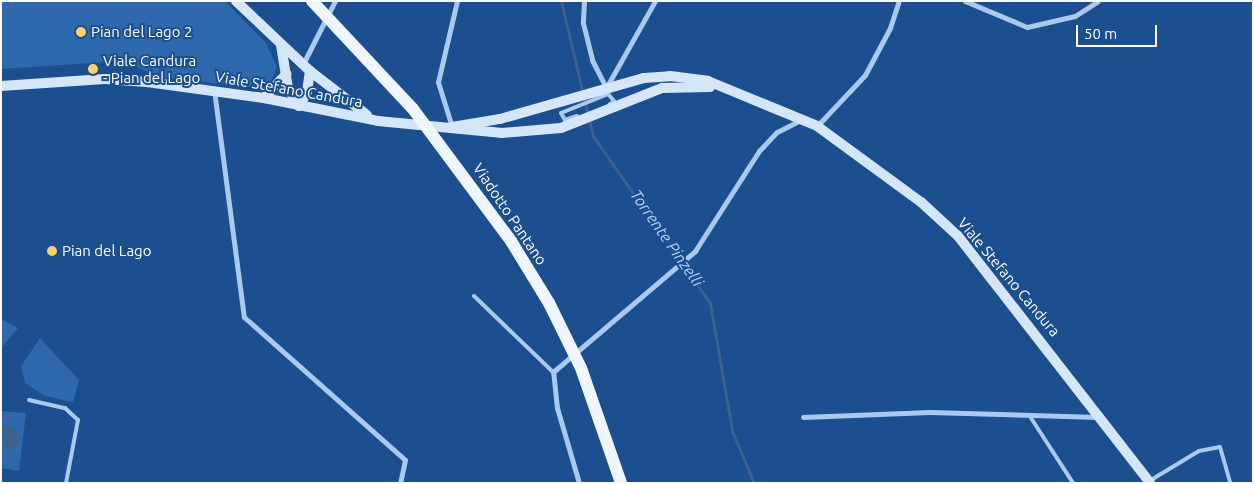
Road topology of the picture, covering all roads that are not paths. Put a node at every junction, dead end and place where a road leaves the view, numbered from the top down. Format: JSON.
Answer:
{"nodes":[{"id":1,"x":236,"y":1,"type":"edge"},
{"id":2,"x":312,"y":1,"type":"edge"},
{"id":3,"x":336,"y":1,"type":"edge"},
{"id":4,"x":457,"y":1,"type":"edge"},
{"id":5,"x":584,"y":1,"type":"edge"},
{"id":6,"x":655,"y":1,"type":"edge"},
{"id":7,"x":899,"y":1,"type":"edge"},
{"id":8,"x":965,"y":1,"type":"edge"},
{"id":9,"x":1098,"y":1,"type":"edge"},
{"id":10,"x":281,"y":45,"type":"junction"},
{"id":11,"x":306,"y":68,"type":"junction"},
{"id":12,"x":286,"y":74,"type":"junction"},
{"id":13,"x":1,"y":86,"type":"edge"},
{"id":14,"x":214,"y":90,"type":"junction"},
{"id":15,"x":729,"y":90,"type":"junction"},
{"id":16,"x":601,"y":92,"type":"junction"},
{"id":17,"x":264,"y":98,"type":"junction"},
{"id":18,"x":574,"y":102,"type":"junction"},
{"id":19,"x":299,"y":106,"type":"junction"},
{"id":20,"x":605,"y":111,"type":"junction"},
{"id":21,"x":593,"y":114,"type":"junction"},
{"id":22,"x":579,"y":119,"type":"junction"},
{"id":23,"x":802,"y":119,"type":"junction"},
{"id":24,"x":378,"y":121,"type":"junction"},
{"id":25,"x":817,"y":126,"type":"junction"},
{"id":26,"x":452,"y":127,"type":"junction"},
{"id":27,"x":474,"y":296,"type":"dead end"},
{"id":28,"x":553,"y":372,"type":"junction"},
{"id":29,"x":29,"y":400,"type":"dead end"},
{"id":30,"x":1100,"y":416,"type":"junction"},
{"id":31,"x":803,"y":417,"type":"dead end"},
{"id":32,"x":1031,"y":418,"type":"junction"},
{"id":33,"x":1149,"y":482,"type":"edge"},
{"id":34,"x":66,"y":483,"type":"edge"},
{"id":35,"x":400,"y":483,"type":"edge"},
{"id":36,"x":579,"y":483,"type":"edge"},
{"id":37,"x":621,"y":483,"type":"edge"},
{"id":38,"x":1073,"y":483,"type":"edge"},
{"id":39,"x":1230,"y":483,"type":"edge"}],
"edges":[{"from":1,"to":10,"type":"main road"},
{"from":2,"to":37,"type":"main road","name":"Viadotto Pantano","bridge":true},
{"from":3,"to":11,"type":"street"},
{"from":4,"to":26,"type":"street"},
{"from":5,"to":16,"type":"street"},
{"from":6,"to":16,"type":"street"},
{"from":7,"to":25,"type":"street"},
{"from":8,"to":9,"type":"street"},
{"from":10,"to":11,"type":"main road"},
{"from":10,"to":12,"type":"main road"},
{"from":11,"to":19,"type":"main road"},
{"from":11,"to":24,"type":"main road"},
{"from":12,"to":17,"type":"main road"},
{"from":12,"to":19,"type":"main road"},
{"from":13,"to":14,"type":"main road","name":"Viale Stefano Candura"},
{"from":14,"to":17,"type":"main road","name":"Viale Stefano Candura"},
{"from":14,"to":35,"type":"street"},
{"from":15,"to":16,"type":"main road","name":"Viale Stefano Candura"},
{"from":15,"to":20,"type":"main road","name":"Viale Stefano Candura"},
{"from":15,"to":23,"type":"main road","name":"Viale Stefano Candura"},
{"from":16,"to":18,"type":"main road","name":"Viale Stefano Candura"},
{"from":16,"to":18,"type":"lane"},
{"from":16,"to":20,"type":"lane"},
{"from":17,"to":19,"type":"main road","name":"Viale Stefano Candura"},
{"from":18,"to":22,"type":"lane"},
{"from":18,"to":26,"type":"main road","name":"Viale Stefano Candura"},
{"from":19,"to":24,"type":"main road","name":"Viale Stefano Candura"},
{"from":20,"to":21,"type":"lane"},
{"from":20,"to":22,"type":"main road","name":"Viale Stefano Candura"},
{"from":21,"to":22,"type":"lane"},
{"from":21,"to":22,"type":"lane"},
{"from":22,"to":26,"type":"main road","name":"Viale Stefano Candura"},
{"from":23,"to":25,"type":"main road","name":"Viale Stefano Candura"},
{"from":23,"to":28,"type":"street"},
{"from":24,"to":26,"type":"main road","name":"Viale Stefano Candura"},
{"from":25,"to":30,"type":"main road","name":"Viale Stefano Candura"},
{"from":27,"to":28,"type":"lane"},
{"from":28,"to":36,"type":"street"},
{"from":29,"to":34,"type":"lane"},
{"from":30,"to":32,"type":"street"},
{"from":30,"to":33,"type":"main road","name":"Viale Stefano Candura"},
{"from":31,"to":32,"type":"street"},
{"from":32,"to":38,"type":"lane"},
{"from":33,"to":39,"type":"lane"}]}
